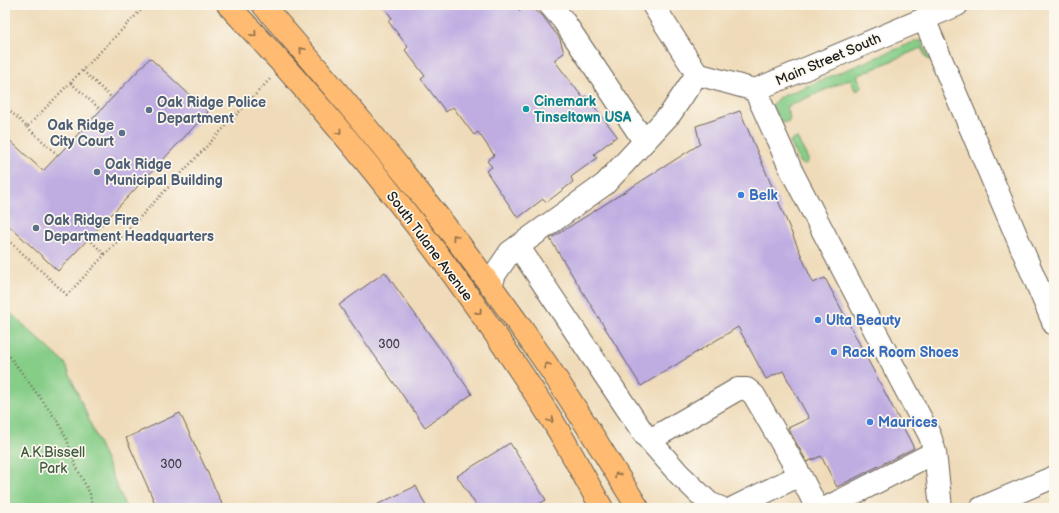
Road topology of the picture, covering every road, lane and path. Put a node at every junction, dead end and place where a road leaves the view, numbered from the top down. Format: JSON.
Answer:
{"nodes":[{"id":1,"x":146,"y":5,"type":"edge"},
{"id":2,"x":228,"y":5,"type":"edge"},
{"id":3,"x":263,"y":5,"type":"edge"},
{"id":4,"x":550,"y":5,"type":"edge"},
{"id":5,"x":653,"y":5,"type":"edge"},
{"id":6,"x":957,"y":5,"type":"edge"},
{"id":7,"x":924,"y":19,"type":"junction"},
{"id":8,"x":283,"y":66,"type":"junction"},
{"id":9,"x":318,"y":68,"type":"junction"},
{"id":10,"x":83,"y":71,"type":"junction"},
{"id":11,"x":697,"y":74,"type":"junction"},
{"id":12,"x":71,"y":83,"type":"junction"},
{"id":13,"x":298,"y":84,"type":"junction"},
{"id":14,"x":755,"y":90,"type":"junction"},
{"id":15,"x":112,"y":98,"type":"dead end"},
{"id":16,"x":5,"y":106,"type":"edge"},
{"id":17,"x":9,"y":110,"type":"junction"},
{"id":18,"x":101,"y":110,"type":"dead end"},
{"id":19,"x":5,"y":115,"type":"edge"},
{"id":20,"x":27,"y":126,"type":"junction"},
{"id":21,"x":644,"y":141,"type":"junction"},
{"id":22,"x":58,"y":155,"type":"dead end"},
{"id":23,"x":5,"y":237,"type":"edge"},
{"id":24,"x":88,"y":239,"type":"dead end"},
{"id":25,"x":514,"y":249,"type":"junction"},
{"id":26,"x":105,"y":255,"type":"junction"},
{"id":27,"x":468,"y":256,"type":"junction"},
{"id":28,"x":491,"y":286,"type":"junction"},
{"id":29,"x":1054,"y":324,"type":"edge"},
{"id":30,"x":5,"y":350,"type":"edge"},
{"id":31,"x":650,"y":440,"type":"junction"},
{"id":32,"x":935,"y":452,"type":"junction"},
{"id":33,"x":800,"y":475,"type":"junction"},
{"id":34,"x":1054,"y":477,"type":"edge"},
{"id":35,"x":92,"y":508,"type":"edge"},
{"id":36,"x":602,"y":508,"type":"edge"},
{"id":37,"x":638,"y":508,"type":"edge"},
{"id":38,"x":721,"y":508,"type":"edge"},
{"id":39,"x":733,"y":508,"type":"edge"},
{"id":40,"x":817,"y":508,"type":"edge"},
{"id":41,"x":826,"y":508,"type":"edge"},
{"id":42,"x":941,"y":508,"type":"edge"},
{"id":43,"x":981,"y":508,"type":"edge"}],
"edges":[{"from":1,"to":10,"type":"path"},
{"from":2,"to":8,"type":"main road","name":"South Tulane Avenue","one_way":true},
{"from":9,"to":3,"type":"main road","name":"South Tulane Avenue","one_way":true},
{"from":4,"to":21,"type":"street"},
{"from":5,"to":11,"type":"street"},
{"from":6,"to":7,"type":"street","name":"Main Street South"},
{"from":7,"to":14,"type":"street","name":"Main Street South"},
{"from":7,"to":29,"type":"street"},
{"from":8,"to":13,"type":"main road","name":"South Tulane Avenue"},
{"from":8,"to":26,"type":"path"},
{"from":9,"to":13,"type":"street"},
{"from":27,"to":9,"type":"main road","name":"South Tulane Avenue","one_way":true},
{"from":10,"to":12,"type":"path"},
{"from":10,"to":15,"type":"path"},
{"from":11,"to":14,"type":"street"},
{"from":11,"to":21,"type":"street"},
{"from":12,"to":18,"type":"path"},
{"from":12,"to":20,"type":"path"},
{"from":13,"to":36,"type":"main road","name":"South Tulane Avenue","one_way":true},
{"from":14,"to":32,"type":"street"},
{"from":16,"to":17,"type":"path"},
{"from":17,"to":19,"type":"path"},
{"from":17,"to":20,"type":"path"},
{"from":20,"to":22,"type":"path"},
{"from":21,"to":25,"type":"street"},
{"from":23,"to":26,"type":"path"},
{"from":24,"to":26,"type":"path"},
{"from":25,"to":27,"type":"street"},
{"from":25,"to":28,"type":"street"},
{"from":25,"to":31,"type":"street"},
{"from":27,"to":28,"type":"main road","name":"South Tulane Avenue"},
{"from":37,"to":28,"type":"main road","name":"South Tulane Avenue","one_way":true},
{"from":30,"to":35,"type":"path"},
{"from":31,"to":33,"type":"street"},
{"from":31,"to":38,"type":"street"},
{"from":32,"to":41,"type":"street"},
{"from":32,"to":42,"type":"street"},
{"from":33,"to":39,"type":"street"},
{"from":33,"to":40,"type":"street"},
{"from":34,"to":43,"type":"street"}]}
